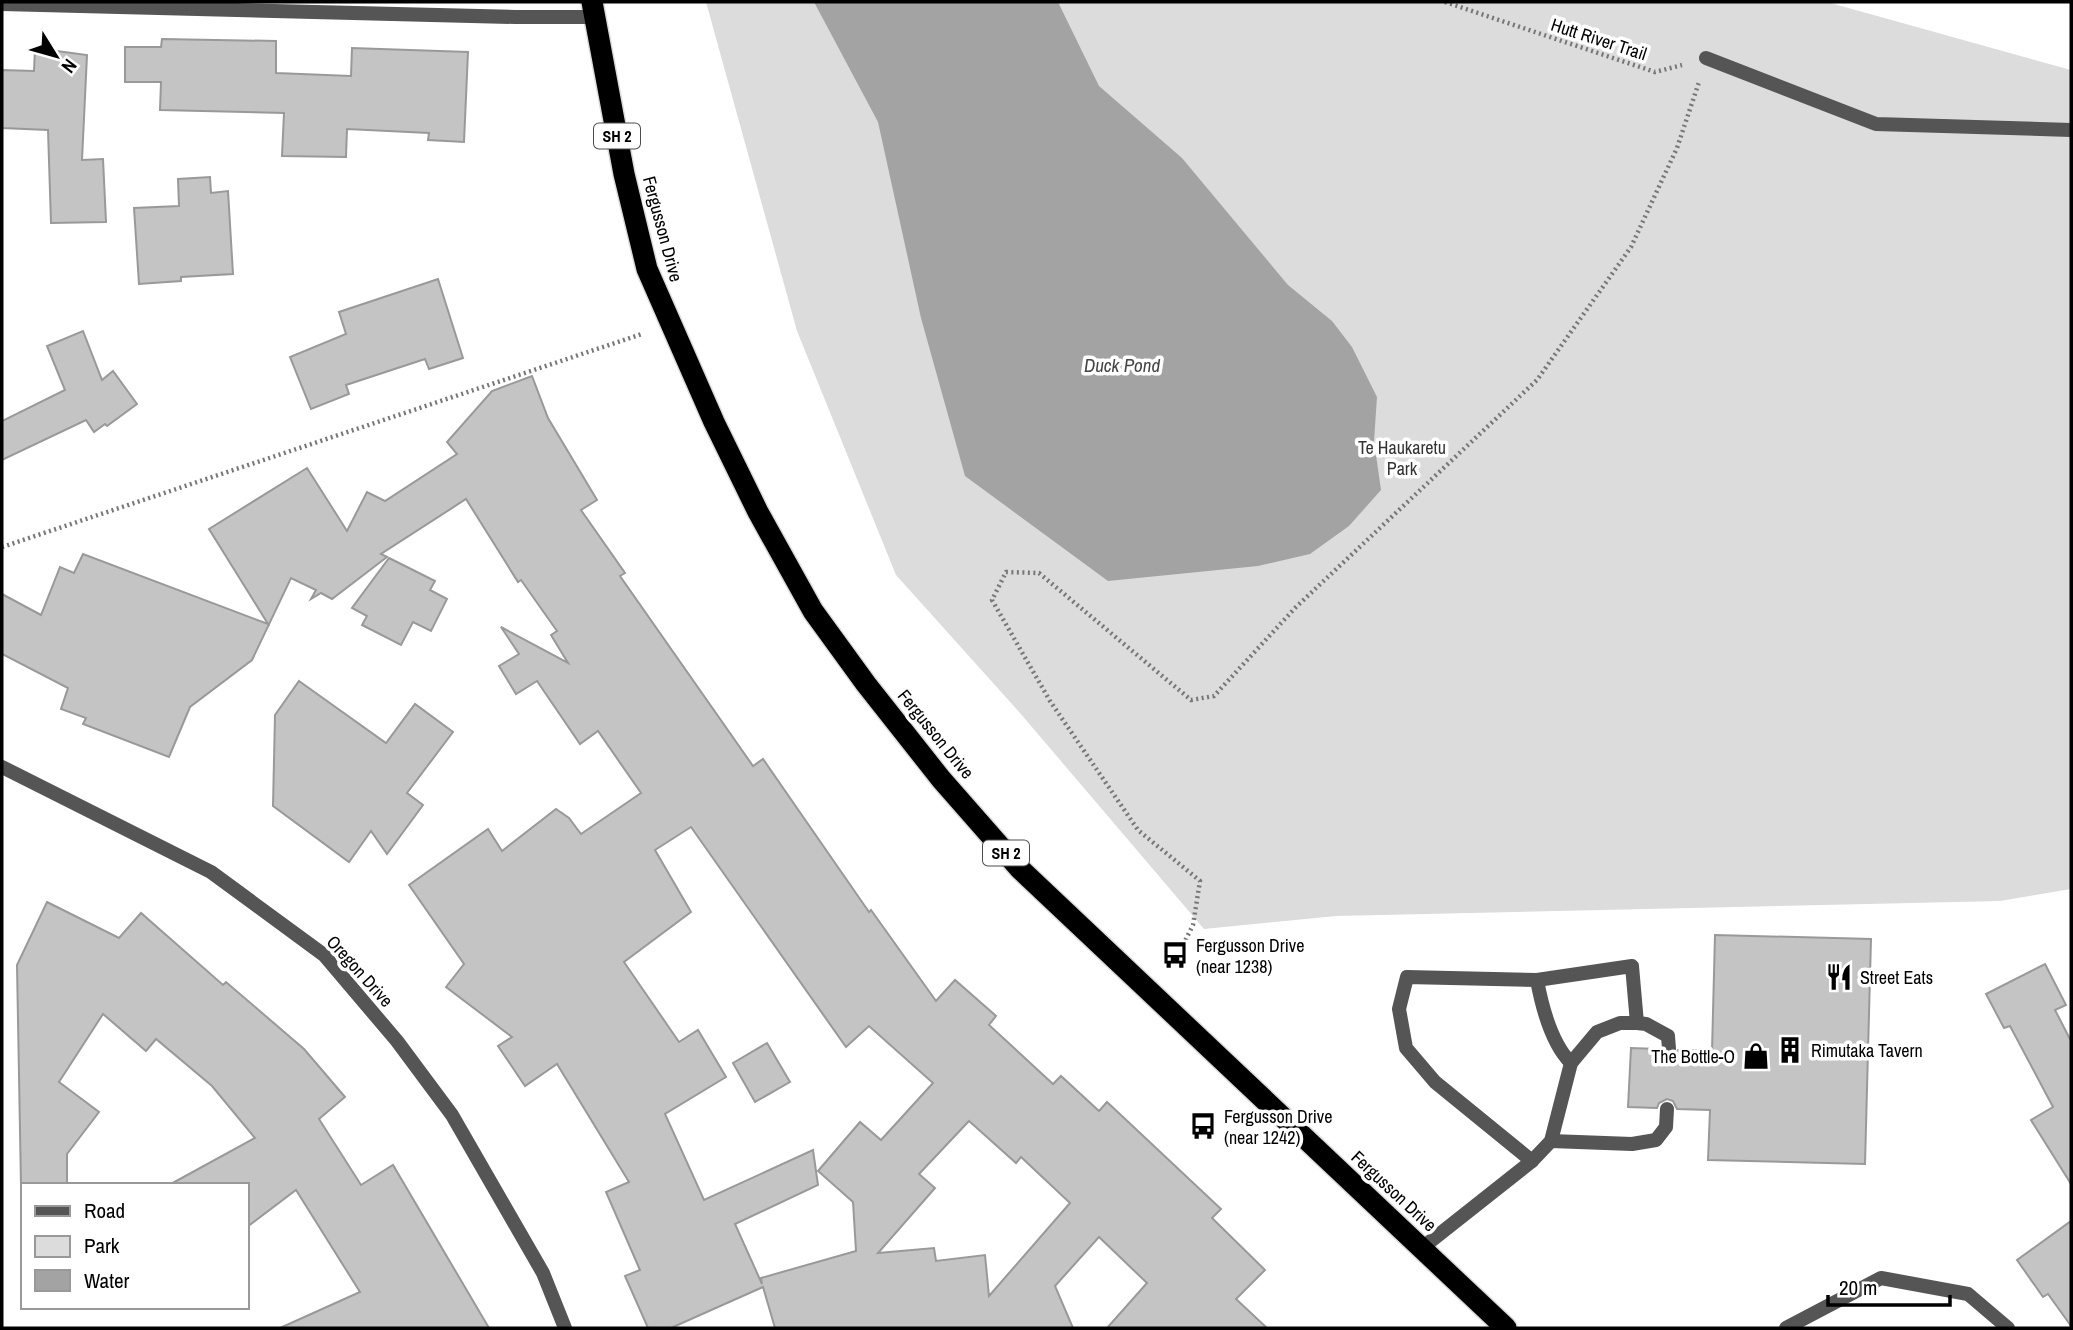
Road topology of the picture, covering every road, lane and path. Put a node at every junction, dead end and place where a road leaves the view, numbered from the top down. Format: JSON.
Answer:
{"nodes":[{"id":1,"x":1445,"y":2,"type":"edge"},
{"id":2,"x":2,"y":4,"type":"edge"},
{"id":3,"x":593,"y":9,"type":"edge"},
{"id":4,"x":1706,"y":58,"type":"junction"},
{"id":5,"x":2071,"y":130,"type":"edge"},
{"id":6,"x":670,"y":324,"type":"junction"},
{"id":7,"x":2,"y":547,"type":"edge"},
{"id":8,"x":2,"y":767,"type":"edge"},
{"id":9,"x":1183,"y":945,"type":"dead end"},
{"id":10,"x":1537,"y":980,"type":"junction"},
{"id":11,"x":1637,"y":1023,"type":"junction"},
{"id":12,"x":1669,"y":1049,"type":"dead end"},
{"id":13,"x":1571,"y":1063,"type":"junction"},
{"id":14,"x":1667,"y":1109,"type":"dead end"},
{"id":15,"x":1551,"y":1141,"type":"junction"},
{"id":16,"x":1532,"y":1161,"type":"junction"},
{"id":17,"x":1422,"y":1248,"type":"junction"},
{"id":18,"x":565,"y":1328,"type":"edge"},
{"id":19,"x":1506,"y":1328,"type":"edge"},
{"id":20,"x":1786,"y":1328,"type":"edge"},
{"id":21,"x":2008,"y":1328,"type":"edge"}],
"edges":[{"from":1,"to":4,"type":"path","name":"Hutt River Trail"},
{"from":2,"to":3,"type":"street"},
{"from":3,"to":6,"type":"highway","name":"Fergusson Drive","number":"SH 2"},
{"from":4,"to":5,"type":"street"},
{"from":4,"to":9,"type":"path"},
{"from":6,"to":7,"type":"path"},
{"from":6,"to":17,"type":"highway","name":"Fergusson Drive","number":"SH 2"},
{"from":8,"to":18,"type":"street","name":"Oregon Drive"},
{"from":10,"to":11,"type":"street"},
{"from":10,"to":13,"type":"street"},
{"from":10,"to":16,"type":"street"},
{"from":11,"to":12,"type":"street"},
{"from":11,"to":13,"type":"street"},
{"from":13,"to":15,"type":"street"},
{"from":14,"to":15,"type":"street"},
{"from":15,"to":16,"type":"street"},
{"from":16,"to":17,"type":"street"},
{"from":17,"to":19,"type":"highway","name":"Fergusson Drive","number":"SH 2"},
{"from":20,"to":21,"type":"street"}]}
